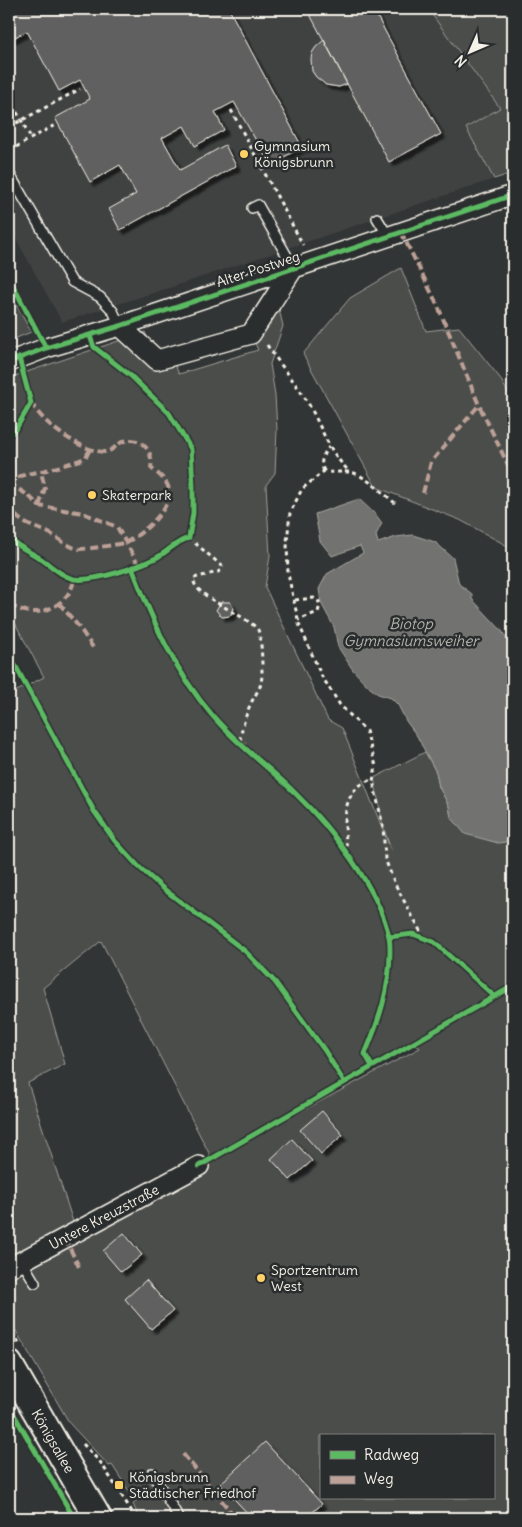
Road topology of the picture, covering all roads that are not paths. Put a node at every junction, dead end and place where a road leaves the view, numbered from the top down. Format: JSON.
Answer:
{"nodes":[{"id":1,"x":9,"y":173,"type":"edge"},
{"id":2,"x":513,"y":195,"type":"edge"},
{"id":3,"x":252,"y":208,"type":"dead end"},
{"id":4,"x":377,"y":218,"type":"dead end"},
{"id":5,"x":388,"y":236,"type":"junction"},
{"id":6,"x":293,"y":270,"type":"junction"},
{"id":7,"x":120,"y":326,"type":"junction"},
{"id":8,"x":9,"y":362,"type":"edge"},
{"id":9,"x":199,"y":1166,"type":"dead end"},
{"id":10,"x":15,"y":1265,"type":"edge"},
{"id":11,"x":35,"y":1283,"type":"dead end"},
{"id":12,"x":9,"y":1364,"type":"edge"},
{"id":13,"x":152,"y":1473,"type":"dead end"},
{"id":14,"x":98,"y":1518,"type":"edge"},
{"id":15,"x":179,"y":1518,"type":"edge"}],
"edges":[{"from":1,"to":7,"type":"lane"},
{"from":2,"to":5,"type":"street","name":"Alter Postweg"},
{"from":3,"to":6,"type":"lane"},
{"from":4,"to":5,"type":"lane"},
{"from":5,"to":6,"type":"street","name":"Alter Postweg"},
{"from":6,"to":7,"type":"street","name":"Alter Postweg"},
{"from":6,"to":7,"type":"street","name":"Alter Postweg"},
{"from":7,"to":8,"type":"street","name":"Alter Postweg"},
{"from":9,"to":10,"type":"street","name":"Untere Kreuzstraße"},
{"from":10,"to":11,"type":"lane"},
{"from":12,"to":14,"type":"street","name":"Königsallee"},
{"from":13,"to":15,"type":"lane"}]}
